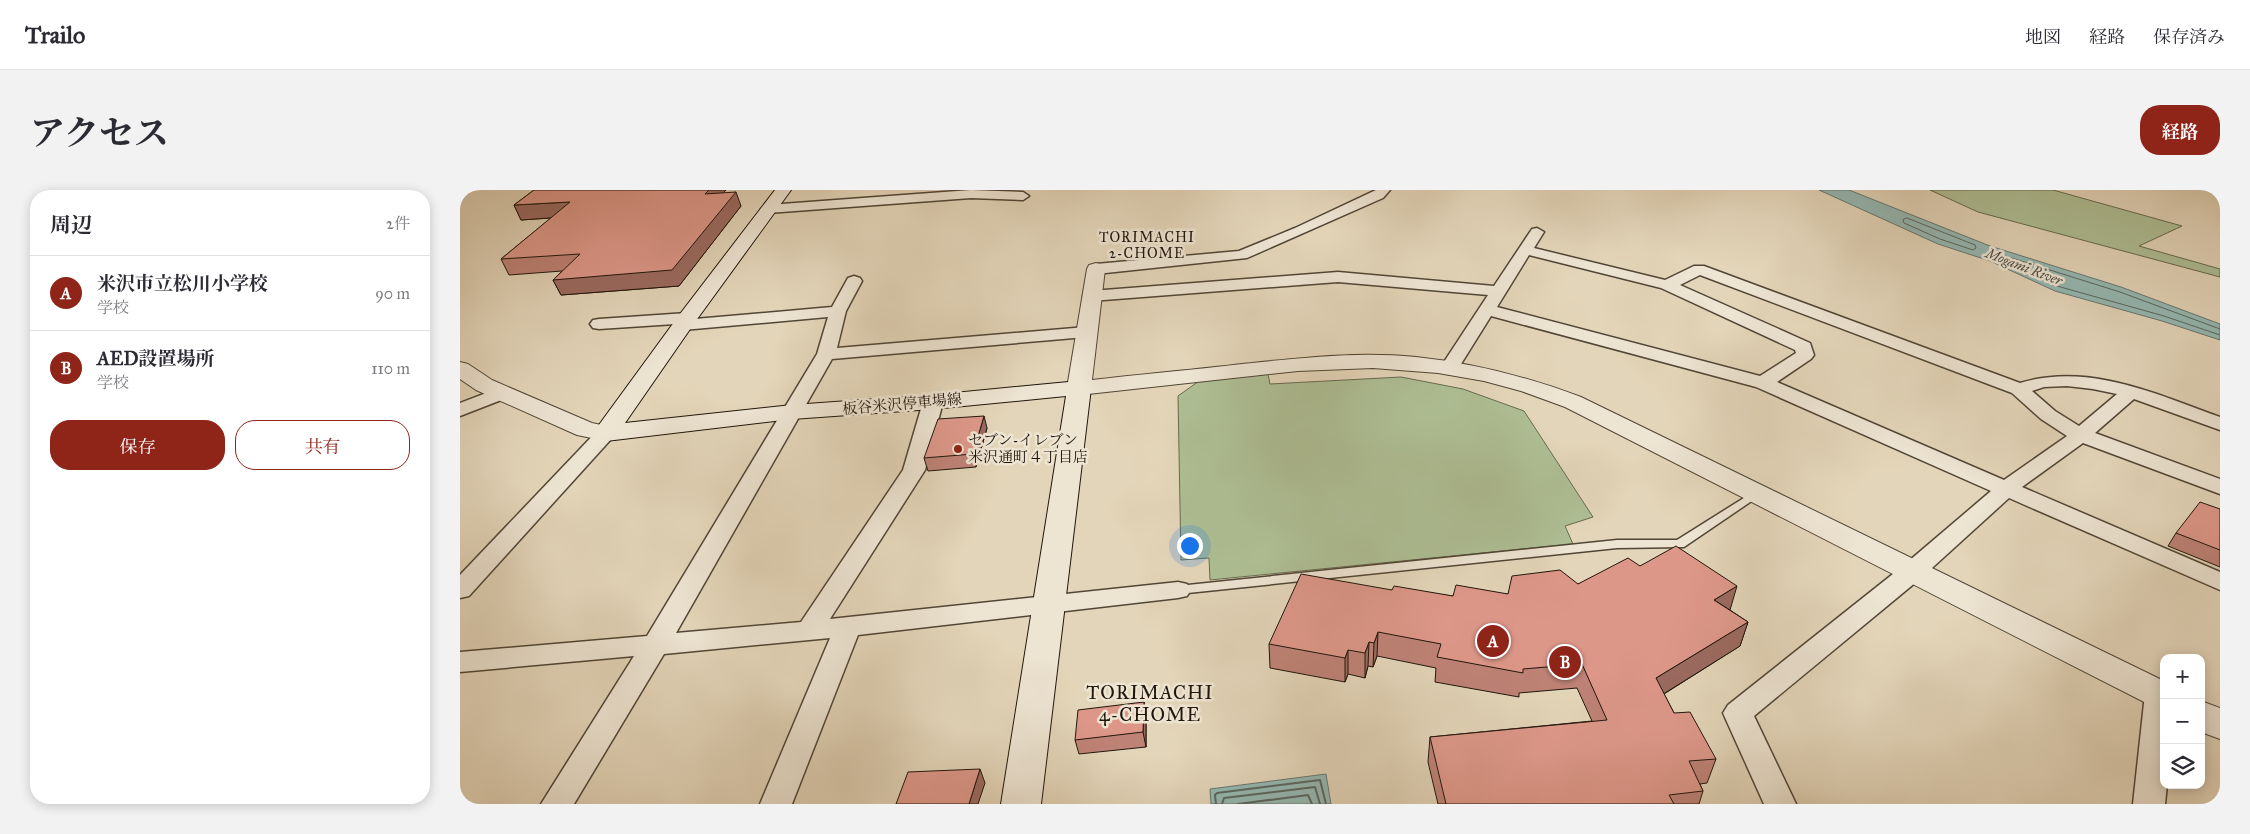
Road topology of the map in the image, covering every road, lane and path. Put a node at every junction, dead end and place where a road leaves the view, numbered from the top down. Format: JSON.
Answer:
{"nodes":[{"id":1,"x":783,"y":190,"type":"edge"},
{"id":2,"x":1384,"y":190,"type":"edge"},
{"id":3,"x":895,"y":195,"type":"edge"},
{"id":4,"x":1023,"y":196,"type":"dead end"},
{"id":5,"x":768,"y":209,"type":"junction"},
{"id":6,"x":1537,"y":232,"type":"dead end"},
{"id":7,"x":1526,"y":250,"type":"junction"},
{"id":8,"x":1096,"y":269,"type":"joint"},
{"id":9,"x":854,"y":281,"type":"dead end"},
{"id":10,"x":1667,"y":285,"type":"junction"},
{"id":11,"x":1498,"y":291,"type":"junction"},
{"id":12,"x":1091,"y":296,"type":"junction"},
{"id":13,"x":1486,"y":309,"type":"junction"},
{"id":14,"x":838,"y":311,"type":"junction"},
{"id":15,"x":685,"y":321,"type":"junction"},
{"id":16,"x":599,"y":324,"type":"dead end"},
{"id":17,"x":1086,"y":332,"type":"junction"},
{"id":18,"x":826,"y":354,"type":"junction"},
{"id":19,"x":1449,"y":368,"type":"junction"},
{"id":20,"x":460,"y":369,"type":"edge"},
{"id":21,"x":1763,"y":384,"type":"junction"},
{"id":22,"x":1079,"y":388,"type":"junction"},
{"id":23,"x":2018,"y":389,"type":"junction"},
{"id":24,"x":502,"y":393,"type":"junction"},
{"id":25,"x":2130,"y":393,"type":"junction"},
{"id":26,"x":933,"y":402,"type":"junction"},
{"id":27,"x":460,"y":410,"type":"edge"},
{"id":28,"x":792,"y":412,"type":"junction"},
{"id":29,"x":2220,"y":424,"type":"edge"},
{"id":30,"x":606,"y":433,"type":"junction"},
{"id":31,"x":2081,"y":435,"type":"junction"},
{"id":32,"x":2220,"y":487,"type":"edge"},
{"id":33,"x":2007,"y":488,"type":"junction"},
{"id":34,"x":1755,"y":494,"type":"junction"},
{"id":35,"x":1912,"y":572,"type":"junction"},
{"id":36,"x":2220,"y":582,"type":"edge"},
{"id":37,"x":460,"y":590,"type":"edge"},
{"id":38,"x":1178,"y":590,"type":"joint"},
{"id":39,"x":1048,"y":603,"type":"junction"},
{"id":40,"x":847,"y":628,"type":"junction"},
{"id":41,"x":809,"y":632,"type":"junction"},
{"id":42,"x":656,"y":644,"type":"junction"},
{"id":43,"x":460,"y":662,"type":"edge"},
{"id":44,"x":2160,"y":695,"type":"edge"},
{"id":45,"x":2161,"y":699,"type":"edge"},
{"id":46,"x":2205,"y":717,"type":"edge"},
{"id":47,"x":2220,"y":724,"type":"edge"},
{"id":48,"x":557,"y":804,"type":"edge"},
{"id":49,"x":776,"y":804,"type":"edge"},
{"id":50,"x":1021,"y":804,"type":"edge"},
{"id":51,"x":1780,"y":804,"type":"edge"},
{"id":52,"x":2149,"y":804,"type":"edge"}],
"edges":[{"from":1,"to":5,"type":"main road"},
{"from":2,"to":8,"type":"street"},
{"from":3,"to":4,"type":"street"},
{"from":3,"to":5,"type":"street"},
{"from":5,"to":15,"type":"main road"},
{"from":6,"to":7,"type":"street"},
{"from":7,"to":10,"type":"street"},
{"from":7,"to":11,"type":"street"},
{"from":8,"to":12,"type":"main road"},
{"from":9,"to":14,"type":"street"},
{"from":10,"to":21,"type":"street"},
{"from":10,"to":23,"type":"street"},
{"from":11,"to":12,"type":"street"},
{"from":11,"to":13,"type":"street"},
{"from":12,"to":17,"type":"main road"},
{"from":13,"to":19,"type":"street"},
{"from":13,"to":21,"type":"street"},
{"from":14,"to":15,"type":"street"},
{"from":14,"to":18,"type":"street"},
{"from":15,"to":16,"type":"street"},
{"from":15,"to":30,"type":"main road"},
{"from":17,"to":18,"type":"street"},
{"from":17,"to":22,"type":"main road"},
{"from":18,"to":28,"type":"street"},
{"from":19,"to":22,"type":"main road","name":"板谷米沢停車場線"},
{"from":19,"to":34,"type":"main road","name":"板谷米沢停車場線"},
{"from":20,"to":24,"type":"main road","name":"板谷米沢停車場線"},
{"from":21,"to":33,"type":"street"},
{"from":22,"to":26,"type":"main road","name":"板谷米沢停車場線"},
{"from":22,"to":39,"type":"main road"},
{"from":23,"to":25,"type":"street"},
{"from":23,"to":31,"type":"street"},
{"from":24,"to":27,"type":"street"},
{"from":24,"to":30,"type":"main road","name":"板谷米沢停車場線"},
{"from":25,"to":29,"type":"street"},
{"from":25,"to":31,"type":"street"},
{"from":26,"to":28,"type":"main road","name":"板谷米沢停車場線"},
{"from":26,"to":41,"type":"street"},
{"from":28,"to":30,"type":"main road","name":"板谷米沢停車場線"},
{"from":28,"to":42,"type":"street"},
{"from":30,"to":37,"type":"street"},
{"from":31,"to":32,"type":"street"},
{"from":31,"to":33,"type":"street"},
{"from":33,"to":35,"type":"street"},
{"from":33,"to":36,"type":"street"},
{"from":34,"to":35,"type":"main road","name":"板谷米沢停車場線"},
{"from":34,"to":38,"type":"lane"},
{"from":35,"to":44,"type":"main road","name":"板谷米沢停車場線"},
{"from":35,"to":51,"type":"street"},
{"from":38,"to":39,"type":"street"},
{"from":39,"to":40,"type":"street"},
{"from":39,"to":50,"type":"main road"},
{"from":40,"to":41,"type":"street"},
{"from":40,"to":49,"type":"street"},
{"from":41,"to":42,"type":"street"},
{"from":42,"to":43,"type":"street"},
{"from":42,"to":48,"type":"street"},
{"from":45,"to":52,"type":"street"},
{"from":46,"to":47,"type":"main road"}]}
